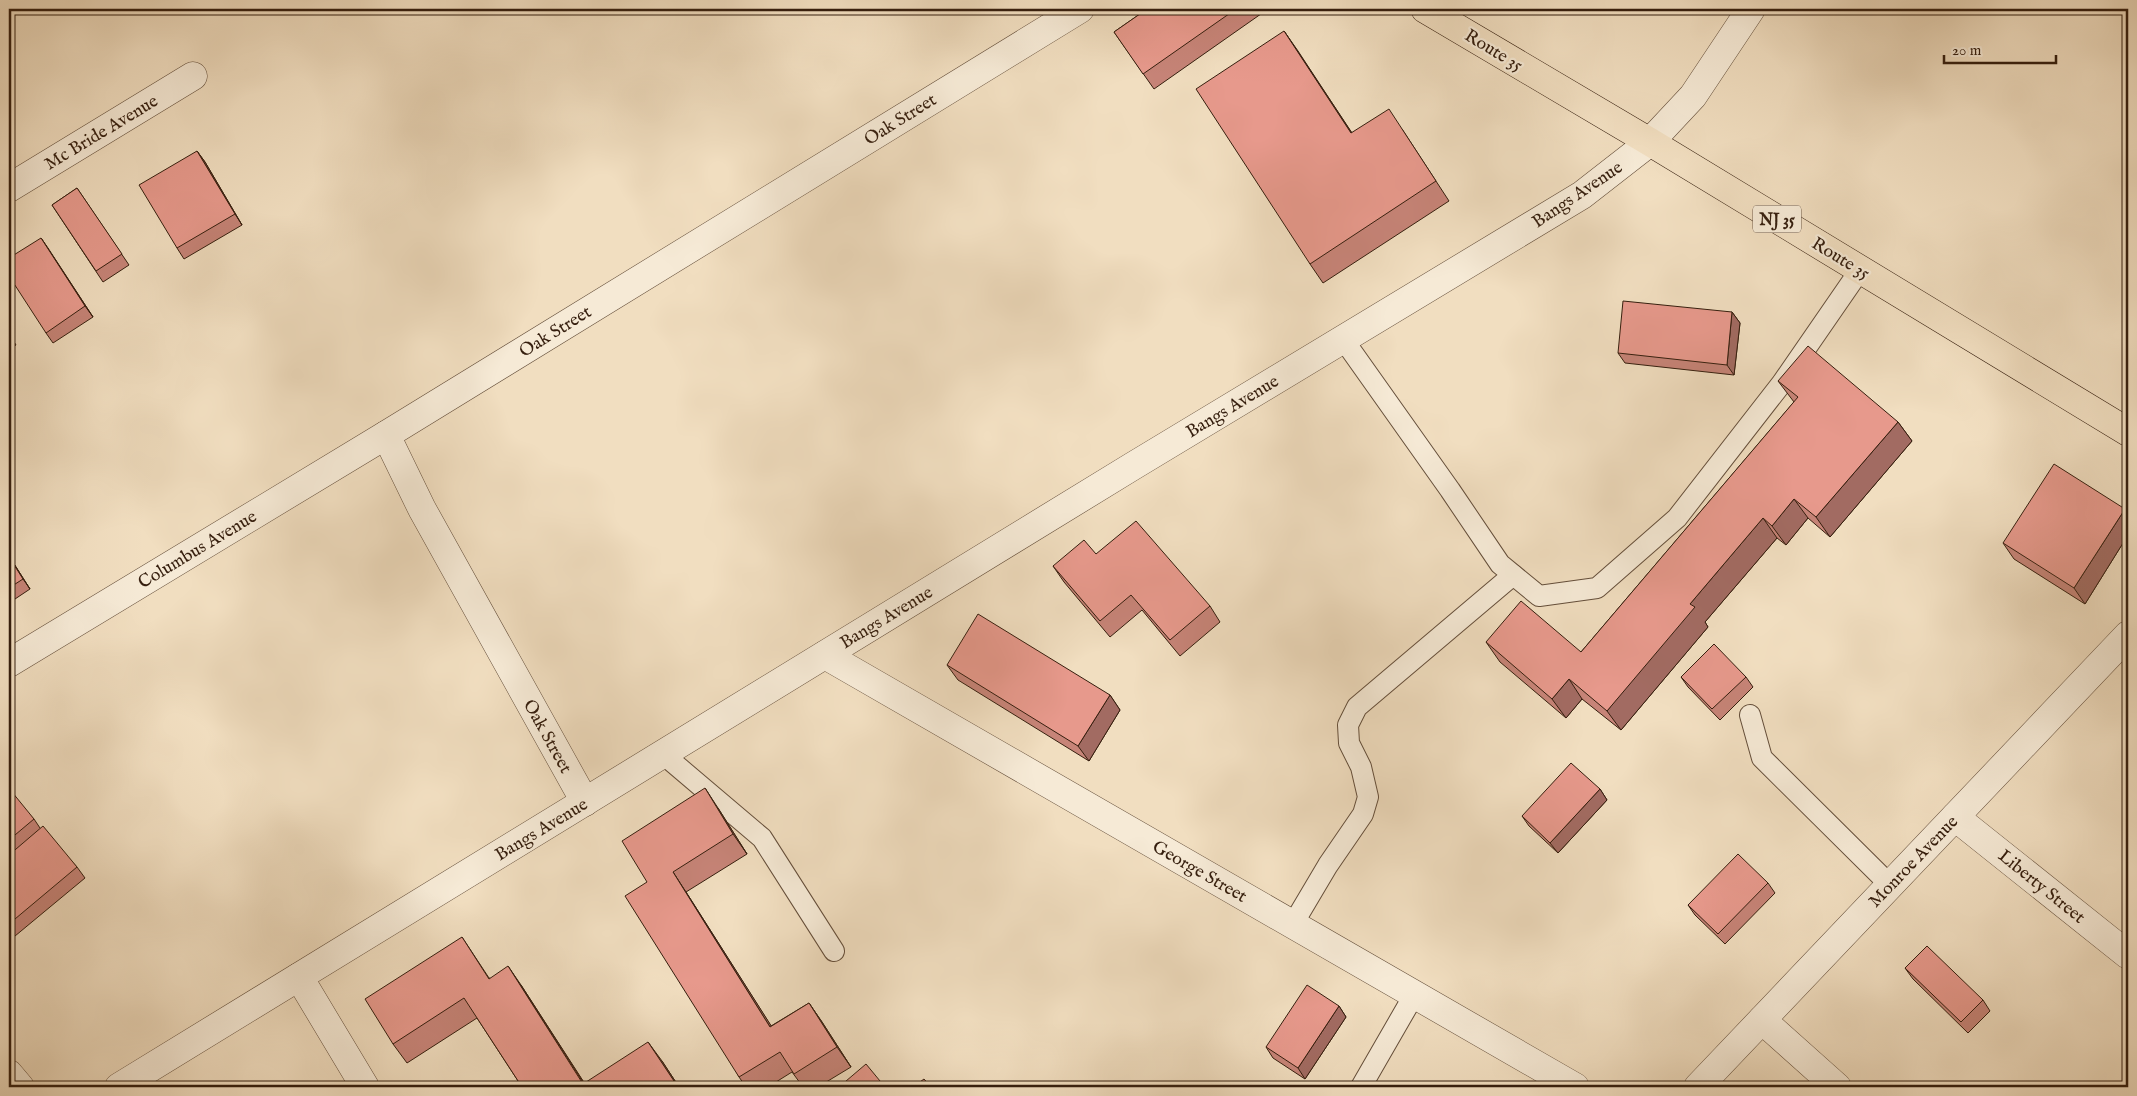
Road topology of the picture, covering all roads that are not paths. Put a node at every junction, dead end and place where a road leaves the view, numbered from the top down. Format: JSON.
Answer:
{"nodes":[{"id":1,"x":1080,"y":9,"type":"edge"},
{"id":2,"x":1425,"y":9,"type":"edge"},
{"id":3,"x":1751,"y":9,"type":"edge"},
{"id":4,"x":193,"y":76,"type":"dead end"},
{"id":5,"x":1650,"y":142,"type":"junction"},
{"id":6,"x":9,"y":188,"type":"edge"},
{"id":7,"x":1860,"y":270,"type":"junction"},
{"id":8,"x":1343,"y":340,"type":"junction"},
{"id":9,"x":2128,"y":432,"type":"edge"},
{"id":10,"x":386,"y":435,"type":"junction"},
{"id":11,"x":1513,"y":575,"type":"junction"},
{"id":12,"x":2128,"y":635,"type":"edge"},
{"id":13,"x":825,"y":655,"type":"junction"},
{"id":14,"x":9,"y":663,"type":"edge"},
{"id":15,"x":1750,"y":715,"type":"dead end"},
{"id":16,"x":663,"y":754,"type":"junction"},
{"id":17,"x":585,"y":802,"type":"junction"},
{"id":18,"x":1956,"y":817,"type":"junction"},
{"id":19,"x":1890,"y":886,"type":"junction"},
{"id":20,"x":1293,"y":924,"type":"junction"},
{"id":21,"x":834,"y":951,"type":"dead end"},
{"id":22,"x":2128,"y":955,"type":"edge"},
{"id":23,"x":299,"y":977,"type":"junction"},
{"id":24,"x":1414,"y":995,"type":"junction"},
{"id":25,"x":1762,"y":1020,"type":"junction"},
{"id":26,"x":9,"y":1074,"type":"edge"},
{"id":27,"x":20,"y":1087,"type":"edge"},
{"id":28,"x":119,"y":1087,"type":"edge"},
{"id":29,"x":365,"y":1087,"type":"edge"},
{"id":30,"x":1361,"y":1087,"type":"edge"},
{"id":31,"x":1575,"y":1087,"type":"edge"},
{"id":32,"x":1698,"y":1087,"type":"edge"},
{"id":33,"x":1836,"y":1087,"type":"edge"}],
"edges":[{"from":1,"to":10,"type":"street","name":"Oak Street"},
{"from":2,"to":5,"type":"main road","name":"Route 35","number":"NJ 35"},
{"from":3,"to":5,"type":"street","name":"Bangs Avenue"},
{"from":4,"to":6,"type":"street","name":"Mc Bride Avenue"},
{"from":5,"to":7,"type":"main road","name":"Route 35","number":"NJ 35"},
{"from":5,"to":8,"type":"street","name":"Bangs Avenue"},
{"from":7,"to":9,"type":"main road","name":"Route 35","number":"NJ 35"},
{"from":7,"to":11,"type":"lane"},
{"from":8,"to":11,"type":"lane"},
{"from":8,"to":13,"type":"street","name":"Bangs Avenue"},
{"from":10,"to":14,"type":"street","name":"Columbus Avenue"},
{"from":10,"to":17,"type":"street","name":"Oak Street"},
{"from":11,"to":20,"type":"lane"},
{"from":12,"to":18,"type":"street","name":"Monroe Avenue"},
{"from":13,"to":16,"type":"street","name":"Bangs Avenue"},
{"from":13,"to":20,"type":"street","name":"George Street"},
{"from":15,"to":19,"type":"lane"},
{"from":16,"to":17,"type":"street","name":"Bangs Avenue"},
{"from":16,"to":21,"type":"lane"},
{"from":17,"to":23,"type":"street","name":"Bangs Avenue"},
{"from":18,"to":19,"type":"street","name":"Monroe Avenue"},
{"from":18,"to":22,"type":"street","name":"Liberty Street"},
{"from":19,"to":25,"type":"street","name":"Monroe Avenue"},
{"from":20,"to":24,"type":"street","name":"George Street"},
{"from":23,"to":28,"type":"street","name":"Bangs Avenue"},
{"from":23,"to":29,"type":"street"},
{"from":24,"to":30,"type":"lane"},
{"from":24,"to":31,"type":"street","name":"George Street"},
{"from":25,"to":32,"type":"street","name":"Monroe Avenue"},
{"from":25,"to":33,"type":"street"},
{"from":26,"to":27,"type":"street"}]}
